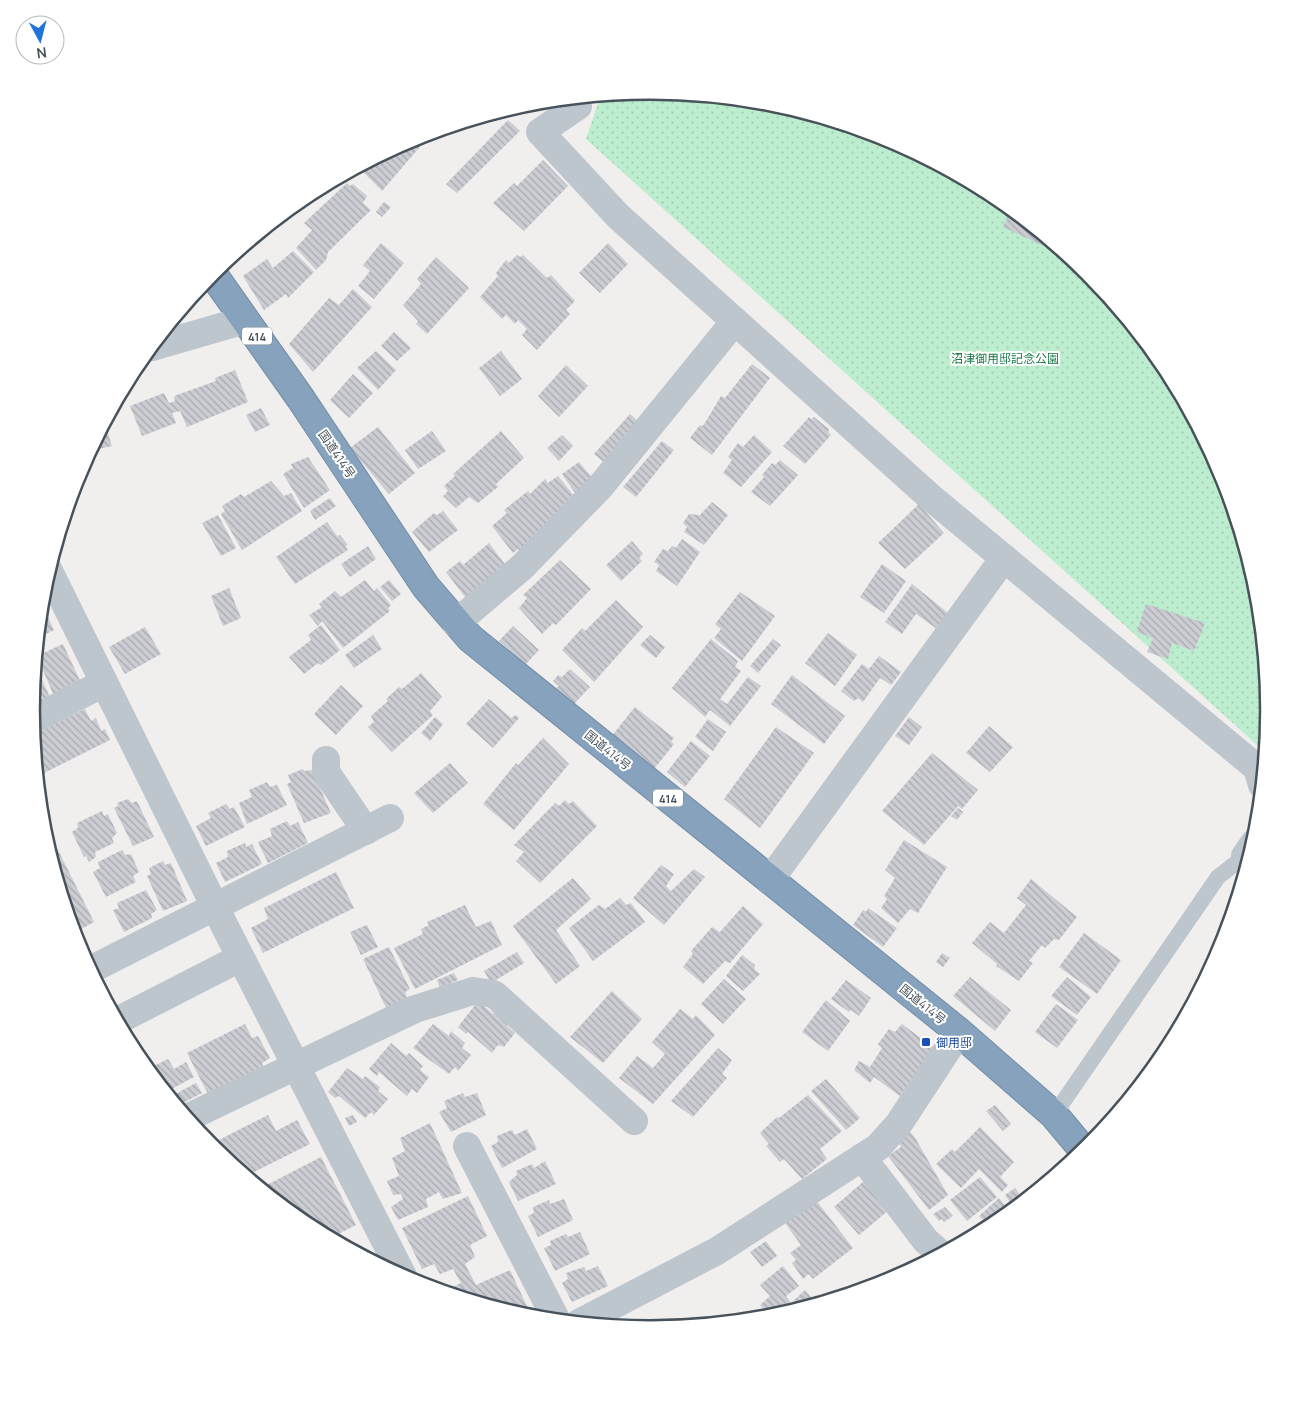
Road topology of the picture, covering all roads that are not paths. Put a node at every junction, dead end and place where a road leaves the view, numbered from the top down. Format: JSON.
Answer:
{"nodes":[{"id":1,"x":578,"y":105,"type":"edge"},
{"id":2,"x":217,"y":281,"type":"edge"},
{"id":3,"x":245,"y":320,"type":"junction"},
{"id":4,"x":735,"y":321,"type":"junction"},
{"id":5,"x":163,"y":344,"type":"edge"},
{"id":6,"x":1004,"y":558,"type":"junction"},
{"id":7,"x":54,"y":582,"type":"edge"},
{"id":8,"x":456,"y":623,"type":"junction"},
{"id":9,"x":104,"y":683,"type":"junction"},
{"id":10,"x":40,"y":716,"type":"edge"},
{"id":11,"x":326,"y":760,"type":"dead end"},
{"id":12,"x":1258,"y":773,"type":"edge"},
{"id":13,"x":390,"y":818,"type":"dead end"},
{"id":14,"x":366,"y":831,"type":"junction"},
{"id":15,"x":1243,"y":858,"type":"edge"},
{"id":16,"x":770,"y":880,"type":"junction"},
{"id":17,"x":215,"y":907,"type":"junction"},
{"id":18,"x":240,"y":958,"type":"junction"},
{"id":19,"x":96,"y":967,"type":"edge"},
{"id":20,"x":123,"y":1018,"type":"edge"},
{"id":21,"x":959,"y":1032,"type":"junction"},
{"id":22,"x":296,"y":1067,"type":"junction"},
{"id":23,"x":193,"y":1115,"type":"edge"},
{"id":24,"x":1054,"y":1116,"type":"junction"},
{"id":25,"x":634,"y":1121,"type":"dead end"},
{"id":26,"x":1079,"y":1145,"type":"edge"},
{"id":27,"x":468,"y":1146,"type":"dead end"},
{"id":28,"x":862,"y":1157,"type":"junction"},
{"id":29,"x":937,"y":1250,"type":"edge"},
{"id":30,"x":398,"y":1267,"type":"edge"},
{"id":31,"x":553,"y":1313,"type":"edge"},
{"id":32,"x":589,"y":1318,"type":"edge"}],
"edges":[{"from":1,"to":4,"type":"street"},
{"from":2,"to":3,"type":"highway","name":"国道414号","number":"414"},
{"from":3,"to":5,"type":"street"},
{"from":3,"to":8,"type":"highway","name":"国道414号","number":"414"},
{"from":4,"to":6,"type":"street"},
{"from":4,"to":8,"type":"street"},
{"from":6,"to":12,"type":"street"},
{"from":6,"to":16,"type":"street"},
{"from":7,"to":9,"type":"street"},
{"from":8,"to":16,"type":"highway","name":"国道414号","number":"414"},
{"from":9,"to":10,"type":"street"},
{"from":9,"to":17,"type":"street"},
{"from":11,"to":14,"type":"street"},
{"from":13,"to":14,"type":"street"},
{"from":14,"to":17,"type":"street"},
{"from":15,"to":24,"type":"lane"},
{"from":16,"to":21,"type":"highway","name":"国道414号","number":"414"},
{"from":17,"to":18,"type":"street"},
{"from":17,"to":19,"type":"street"},
{"from":18,"to":20,"type":"street"},
{"from":18,"to":22,"type":"street"},
{"from":21,"to":24,"type":"highway","name":"国道414号","number":"414"},
{"from":21,"to":28,"type":"street"},
{"from":22,"to":23,"type":"street"},
{"from":22,"to":25,"type":"street"},
{"from":22,"to":30,"type":"street"},
{"from":24,"to":26,"type":"highway","name":"国道414号","number":"414"},
{"from":27,"to":31,"type":"street"},
{"from":28,"to":29,"type":"street"},
{"from":28,"to":32,"type":"street"}]}
